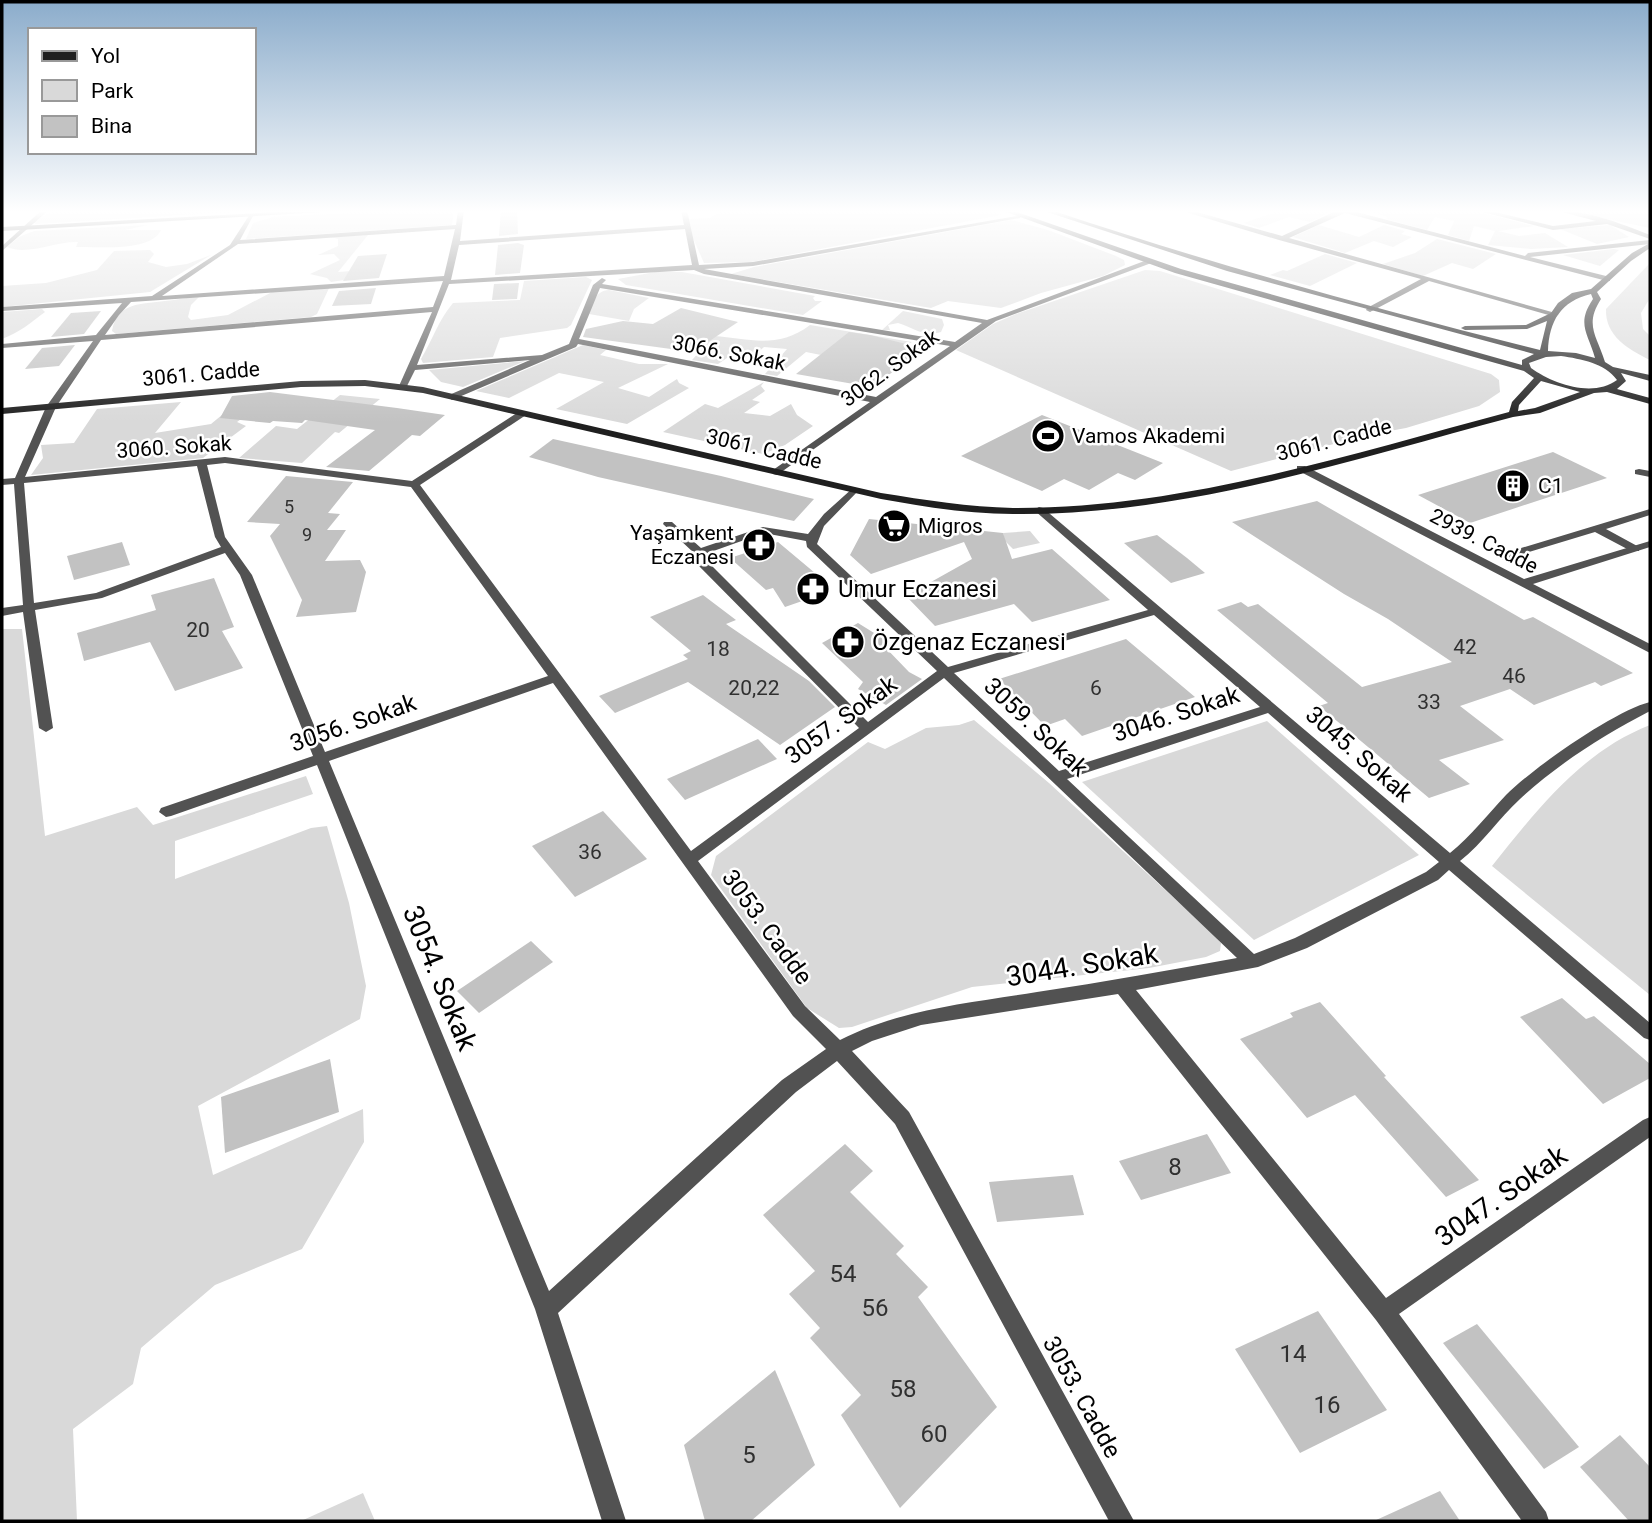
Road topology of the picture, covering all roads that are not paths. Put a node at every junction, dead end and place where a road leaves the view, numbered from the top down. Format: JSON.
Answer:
{"nodes":[{"id":1,"x":178,"y":281,"type":"edge"},
{"id":2,"x":429,"y":281,"type":"edge"},
{"id":3,"x":447,"y":281,"type":"edge"},
{"id":4,"x":603,"y":281,"type":"edge"},
{"id":5,"x":743,"y":281,"type":"edge"},
{"id":6,"x":1098,"y":281,"type":"edge"},
{"id":7,"x":1217,"y":281,"type":"edge"},
{"id":8,"x":1268,"y":281,"type":"edge"},
{"id":9,"x":1423,"y":281,"type":"edge"},
{"id":10,"x":1435,"y":281,"type":"edge"},
{"id":11,"x":1605,"y":281,"type":"edge"},
{"id":12,"x":597,"y":285,"type":"junction"},
{"id":13,"x":1592,"y":292,"type":"junction"},
{"id":14,"x":153,"y":298,"type":"junction"},
{"id":15,"x":130,"y":299,"type":"junction"},
{"id":16,"x":2,"y":309,"type":"edge"},
{"id":17,"x":435,"y":309,"type":"junction"},
{"id":18,"x":1370,"y":310,"type":"junction"},
{"id":19,"x":1555,"y":314,"type":"junction"},
{"id":20,"x":987,"y":322,"type":"junction"},
{"id":21,"x":1434,"y":327,"type":"junction"},
{"id":22,"x":101,"y":337,"type":"junction"},
{"id":23,"x":575,"y":341,"type":"junction"},
{"id":24,"x":954,"y":344,"type":"junction"},
{"id":25,"x":2,"y":346,"type":"edge"},
{"id":26,"x":1544,"y":354,"type":"junction"},
{"id":27,"x":552,"y":356,"type":"junction"},
{"id":28,"x":1601,"y":363,"type":"junction"},
{"id":29,"x":411,"y":368,"type":"junction"},
{"id":30,"x":1527,"y":369,"type":"junction"},
{"id":31,"x":1612,"y":369,"type":"junction"},
{"id":32,"x":1539,"y":378,"type":"junction"},
{"id":33,"x":1650,"y":378,"type":"edge"},
{"id":34,"x":403,"y":386,"type":"junction"},
{"id":35,"x":1608,"y":389,"type":"junction"},
{"id":36,"x":1594,"y":390,"type":"junction"},
{"id":37,"x":452,"y":397,"type":"junction"},
{"id":38,"x":876,"y":400,"type":"junction"},
{"id":39,"x":1650,"y":401,"type":"edge"},
{"id":40,"x":51,"y":407,"type":"junction"},
{"id":41,"x":2,"y":411,"type":"edge"},
{"id":42,"x":523,"y":414,"type":"junction"},
{"id":43,"x":1513,"y":414,"type":"junction"},
{"id":44,"x":201,"y":462,"type":"junction"},
{"id":45,"x":1301,"y":468,"type":"junction"},
{"id":46,"x":777,"y":472,"type":"junction"},
{"id":47,"x":1639,"y":472,"type":"dead end"},
{"id":48,"x":1650,"y":474,"type":"edge"},
{"id":49,"x":19,"y":480,"type":"junction"},
{"id":50,"x":2,"y":482,"type":"edge"},
{"id":51,"x":414,"y":484,"type":"junction"},
{"id":52,"x":854,"y":490,"type":"junction"},
{"id":53,"x":1038,"y":510,"type":"junction"},
{"id":54,"x":1650,"y":512,"type":"edge"},
{"id":55,"x":668,"y":524,"type":"dead end"},
{"id":56,"x":1596,"y":528,"type":"junction"},
{"id":57,"x":810,"y":538,"type":"junction"},
{"id":58,"x":1650,"y":544,"type":"edge"},
{"id":59,"x":226,"y":549,"type":"junction"},
{"id":60,"x":1635,"y":549,"type":"junction"},
{"id":61,"x":699,"y":552,"type":"junction"},
{"id":62,"x":1502,"y":557,"type":"dead end"},
{"id":63,"x":1524,"y":583,"type":"junction"},
{"id":64,"x":29,"y":609,"type":"junction"},
{"id":65,"x":1156,"y":611,"type":"junction"},
{"id":66,"x":2,"y":612,"type":"edge"},
{"id":67,"x":1650,"y":649,"type":"edge"},
{"id":68,"x":944,"y":672,"type":"junction"},
{"id":69,"x":556,"y":678,"type":"junction"},
{"id":70,"x":1650,"y":706,"type":"edge"},
{"id":71,"x":1270,"y":708,"type":"junction"},
{"id":72,"x":46,"y":728,"type":"dead end"},
{"id":73,"x":867,"y":730,"type":"junction"},
{"id":74,"x":322,"y":758,"type":"junction"},
{"id":75,"x":1056,"y":777,"type":"junction"},
{"id":76,"x":166,"y":813,"type":"dead end"},
{"id":77,"x":689,"y":860,"type":"junction"},
{"id":78,"x":1451,"y":863,"type":"junction"},
{"id":79,"x":1252,"y":962,"type":"junction"},
{"id":80,"x":1122,"y":986,"type":"junction"},
{"id":81,"x":1650,"y":1033,"type":"edge"},
{"id":82,"x":838,"y":1050,"type":"junction"},
{"id":83,"x":1650,"y":1126,"type":"edge"},
{"id":84,"x":546,"y":1309,"type":"junction"},
{"id":85,"x":1384,"y":1312,"type":"junction"},
{"id":86,"x":614,"y":1521,"type":"edge"},
{"id":87,"x":1122,"y":1521,"type":"edge"},
{"id":88,"x":1537,"y":1521,"type":"edge"}],
"edges":[{"from":1,"to":14,"type":"street"},
{"from":2,"to":14,"type":"street"},
{"from":3,"to":17,"type":"street"},
{"from":4,"to":12,"type":"street"},
{"from":5,"to":20,"type":"street"},
{"from":6,"to":20,"type":"street","name":"3062. Sokak"},
{"from":7,"to":30,"type":"street"},
{"from":8,"to":18,"type":"street"},
{"from":9,"to":18,"type":"street"},
{"from":10,"to":19,"type":"street"},
{"from":11,"to":13,"type":"street"},
{"from":12,"to":23,"type":"street"},
{"from":12,"to":24,"type":"street"},
{"from":13,"to":19,"type":"street"},
{"from":13,"to":28,"type":"street"},
{"from":14,"to":15,"type":"street"},
{"from":15,"to":16,"type":"street"},
{"from":15,"to":22,"type":"street"},
{"from":17,"to":22,"type":"street"},
{"from":17,"to":29,"type":"street"},
{"from":18,"to":21,"type":"street"},
{"from":19,"to":21,"type":"street"},
{"from":19,"to":26,"type":"street"},
{"from":20,"to":24,"type":"street","name":"3062. Sokak"},
{"from":21,"to":26,"type":"street"},
{"from":22,"to":25,"type":"street"},
{"from":22,"to":40,"type":"street"},
{"from":23,"to":27,"type":"street"},
{"from":23,"to":38,"type":"street","name":"3066. Sokak"},
{"from":24,"to":38,"type":"street","name":"3062. Sokak"},
{"from":26,"to":28,"type":"street"},
{"from":26,"to":30,"type":"street"},
{"from":27,"to":29,"type":"street"},
{"from":27,"to":37,"type":"street"},
{"from":28,"to":31,"type":"street"},
{"from":29,"to":34,"type":"street"},
{"from":30,"to":32,"type":"street"},
{"from":31,"to":33,"type":"street"},
{"from":31,"to":35,"type":"street"},
{"from":32,"to":36,"type":"street"},
{"from":32,"to":43,"type":"street"},
{"from":34,"to":37,"type":"street","name":"3061. Cadde"},
{"from":34,"to":40,"type":"street","name":"3061. Cadde"},
{"from":35,"to":36,"type":"street"},
{"from":35,"to":39,"type":"street"},
{"from":36,"to":43,"type":"street","name":"3061. Cadde"},
{"from":37,"to":42,"type":"street","name":"3061. Cadde"},
{"from":38,"to":46,"type":"street","name":"3062. Sokak"},
{"from":40,"to":41,"type":"street","name":"3061. Cadde"},
{"from":40,"to":49,"type":"street"},
{"from":42,"to":46,"type":"street","name":"3061. Cadde"},
{"from":42,"to":51,"type":"street"},
{"from":43,"to":45,"type":"street","name":"3061. Cadde"},
{"from":44,"to":49,"type":"street","name":"3060. Sokak"},
{"from":44,"to":51,"type":"street","name":"3060. Sokak"},
{"from":44,"to":59,"type":"street","name":"3054. Sokak"},
{"from":45,"to":53,"type":"street","name":"3061. Cadde"},
{"from":45,"to":63,"type":"street","name":"2939. Cadde"},
{"from":46,"to":52,"type":"street","name":"3061. Cadde"},
{"from":47,"to":48,"type":"street"},
{"from":49,"to":50,"type":"street","name":"3060. Sokak"},
{"from":49,"to":64,"type":"street"},
{"from":51,"to":69,"type":"street","name":"3053. Cadde"},
{"from":52,"to":53,"type":"street","name":"3061. Cadde"},
{"from":52,"to":57,"type":"street"},
{"from":53,"to":65,"type":"street","name":"3045. Sokak"},
{"from":54,"to":56,"type":"street"},
{"from":55,"to":61,"type":"street"},
{"from":56,"to":60,"type":"street"},
{"from":56,"to":62,"type":"street"},
{"from":57,"to":61,"type":"street"},
{"from":57,"to":68,"type":"street","name":"3059. Sokak"},
{"from":58,"to":60,"type":"street"},
{"from":59,"to":64,"type":"street"},
{"from":59,"to":74,"type":"street","name":"3054. Sokak"},
{"from":60,"to":63,"type":"street"},
{"from":61,"to":73,"type":"street"},
{"from":63,"to":67,"type":"street","name":"2939. Cadde"},
{"from":64,"to":66,"type":"street"},
{"from":64,"to":72,"type":"street"},
{"from":65,"to":68,"type":"street","name":"3057. Sokak"},
{"from":65,"to":71,"type":"street","name":"3045. Sokak"},
{"from":68,"to":73,"type":"street","name":"3057. Sokak"},
{"from":68,"to":75,"type":"street","name":"3059. Sokak"},
{"from":69,"to":74,"type":"street","name":"3056. Sokak"},
{"from":69,"to":77,"type":"street","name":"3053. Cadde"},
{"from":70,"to":78,"type":"street","name":"3044. Sokak"},
{"from":71,"to":75,"type":"street","name":"3046. Sokak"},
{"from":71,"to":78,"type":"street","name":"3045. Sokak"},
{"from":73,"to":77,"type":"street","name":"3057. Sokak"},
{"from":74,"to":76,"type":"street","name":"3056. Sokak"},
{"from":74,"to":84,"type":"street","name":"3054. Sokak"},
{"from":75,"to":79,"type":"street","name":"3059. Sokak"},
{"from":77,"to":82,"type":"street","name":"3053. Cadde"},
{"from":78,"to":79,"type":"street","name":"3044. Sokak"},
{"from":78,"to":81,"type":"street","name":"3045. Sokak"},
{"from":79,"to":80,"type":"street","name":"3044. Sokak"},
{"from":80,"to":82,"type":"street","name":"3044. Sokak"},
{"from":80,"to":85,"type":"street"},
{"from":82,"to":84,"type":"street","name":"3044. Sokak"},
{"from":82,"to":87,"type":"street","name":"3053. Cadde"},
{"from":83,"to":85,"type":"street","name":"3047. Sokak"},
{"from":84,"to":86,"type":"street","name":"3054. Sokak"},
{"from":85,"to":88,"type":"street"}]}
